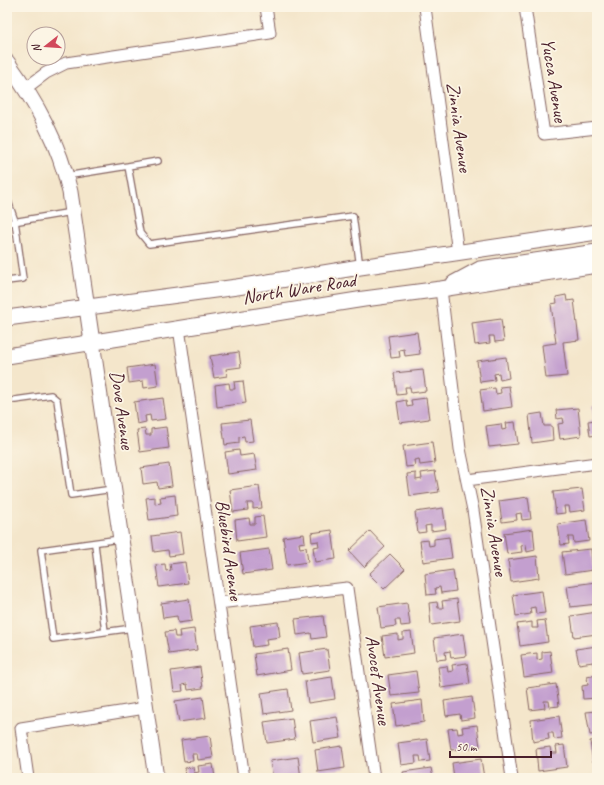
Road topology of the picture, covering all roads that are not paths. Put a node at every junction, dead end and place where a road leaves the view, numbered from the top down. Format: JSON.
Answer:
{"nodes":[{"id":1,"x":266,"y":7,"type":"edge"},
{"id":2,"x":425,"y":7,"type":"edge"},
{"id":3,"x":525,"y":7,"type":"edge"},
{"id":4,"x":7,"y":62,"type":"edge"},
{"id":5,"x":26,"y":88,"type":"junction"},
{"id":6,"x":597,"y":128,"type":"edge"},
{"id":7,"x":158,"y":161,"type":"dead end"},
{"id":8,"x":128,"y":166,"type":"junction"},
{"id":9,"x":66,"y":176,"type":"junction"},
{"id":10,"x":7,"y":198,"type":"edge"},
{"id":11,"x":73,"y":212,"type":"junction"},
{"id":12,"x":15,"y":221,"type":"junction"},
{"id":13,"x":7,"y":223,"type":"edge"},
{"id":14,"x":597,"y":232,"type":"edge"},
{"id":15,"x":597,"y":252,"type":"edge"},
{"id":16,"x":458,"y":253,"type":"junction"},
{"id":17,"x":597,"y":265,"type":"edge"},
{"id":18,"x":360,"y":267,"type":"junction"},
{"id":19,"x":7,"y":281,"type":"edge"},
{"id":20,"x":441,"y":289,"type":"junction"},
{"id":21,"x":87,"y":307,"type":"junction"},
{"id":22,"x":7,"y":318,"type":"edge"},
{"id":23,"x":179,"y":328,"type":"junction"},
{"id":24,"x":92,"y":342,"type":"junction"},
{"id":25,"x":7,"y":356,"type":"edge"},
{"id":26,"x":15,"y":400,"type":"dead end"},
{"id":27,"x":597,"y":462,"type":"edge"},
{"id":28,"x":467,"y":480,"type":"junction"},
{"id":29,"x":113,"y":489,"type":"junction"},
{"id":30,"x":120,"y":539,"type":"junction"},
{"id":31,"x":95,"y":544,"type":"junction"},
{"id":32,"x":219,"y":603,"type":"junction"},
{"id":33,"x":133,"y":628,"type":"junction"},
{"id":34,"x":105,"y":632,"type":"junction"},
{"id":35,"x":145,"y":708,"type":"junction"},
{"id":36,"x":28,"y":778,"type":"edge"},
{"id":37,"x":156,"y":778,"type":"edge"},
{"id":38,"x":244,"y":778,"type":"edge"},
{"id":39,"x":374,"y":778,"type":"edge"},
{"id":40,"x":512,"y":778,"type":"edge"}],
"edges":[{"from":1,"to":5,"type":"street"},
{"from":2,"to":16,"type":"street","name":"Zinnia Avenue"},
{"from":3,"to":6,"type":"street","name":"Yucca Avenue"},
{"from":4,"to":5,"type":"main road","name":"Dove Avenue"},
{"from":5,"to":9,"type":"main road","name":"Dove Avenue"},
{"from":7,"to":8,"type":"lane"},
{"from":8,"to":9,"type":"lane"},
{"from":8,"to":18,"type":"lane"},
{"from":9,"to":11,"type":"main road","name":"Dove Avenue"},
{"from":10,"to":12,"type":"lane"},
{"from":11,"to":12,"type":"lane"},
{"from":11,"to":21,"type":"main road","name":"Dove Avenue"},
{"from":12,"to":13,"type":"lane"},
{"from":12,"to":19,"type":"lane"},
{"from":14,"to":16,"type":"main road","name":"North Ware Road"},
{"from":15,"to":20,"type":"main road"},
{"from":16,"to":18,"type":"main road","name":"North Ware Road"},
{"from":17,"to":20,"type":"main road","name":"North Ware Road"},
{"from":18,"to":21,"type":"main road","name":"North Ware Road"},
{"from":20,"to":23,"type":"main road","name":"North Ware Road"},
{"from":20,"to":28,"type":"street","name":"Zinnia Avenue"},
{"from":21,"to":22,"type":"main road","name":"North Ware Road"},
{"from":21,"to":24,"type":"main road","name":"Dove Avenue"},
{"from":23,"to":24,"type":"main road","name":"North Ware Road"},
{"from":23,"to":32,"type":"street","name":"Bluebird Avenue"},
{"from":24,"to":25,"type":"main road","name":"North Ware Road"},
{"from":24,"to":29,"type":"main road","name":"Dove Avenue"},
{"from":26,"to":29,"type":"lane"},
{"from":27,"to":28,"type":"street"},
{"from":28,"to":40,"type":"street","name":"Zinnia Avenue"},
{"from":29,"to":30,"type":"main road","name":"Dove Avenue"},
{"from":30,"to":31,"type":"lane"},
{"from":30,"to":33,"type":"main road","name":"Dove Avenue"},
{"from":31,"to":34,"type":"lane"},
{"from":31,"to":34,"type":"lane"},
{"from":32,"to":38,"type":"street","name":"Bluebird Avenue"},
{"from":32,"to":39,"type":"street","name":"Avocet Avenue"},
{"from":33,"to":34,"type":"lane"},
{"from":33,"to":35,"type":"main road","name":"Dove Avenue"},
{"from":35,"to":36,"type":"street"},
{"from":35,"to":37,"type":"main road","name":"Dove Avenue"}]}
